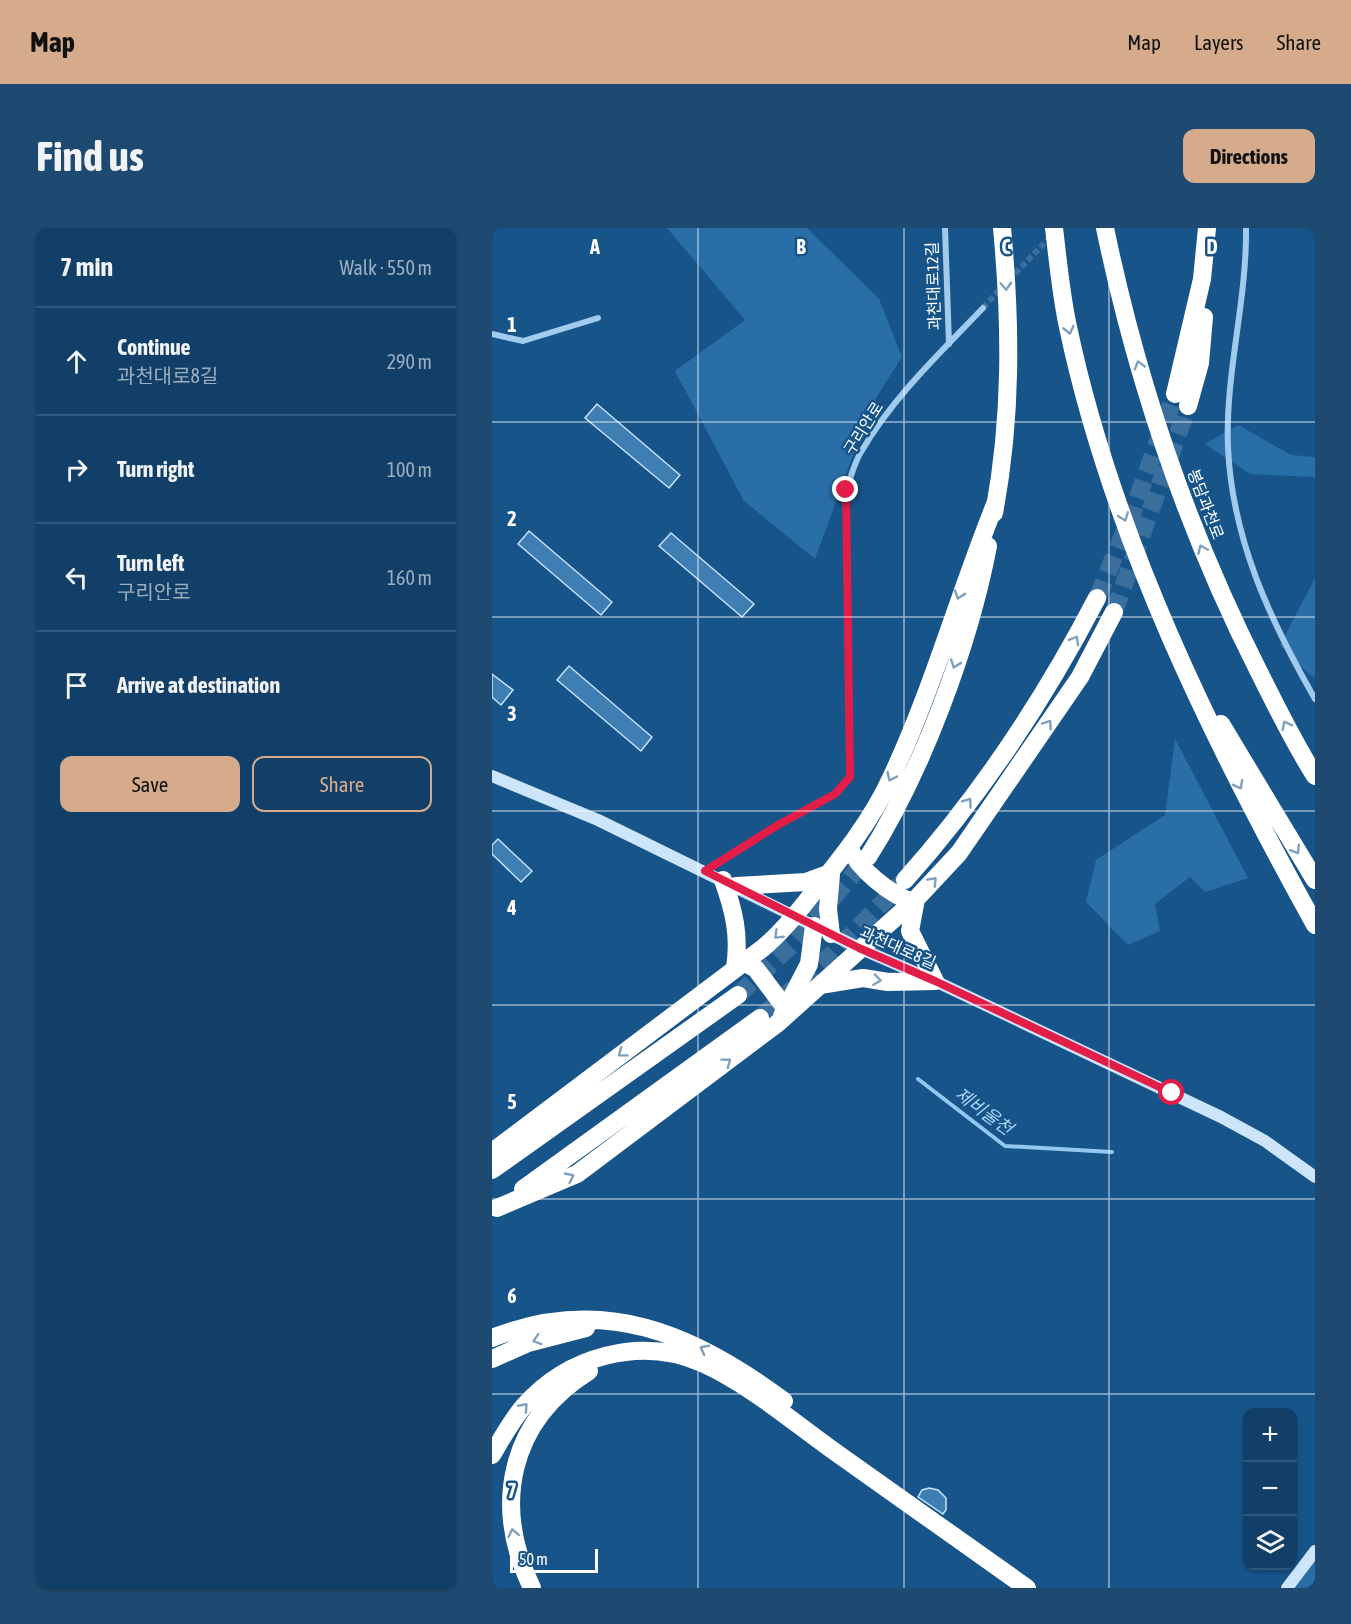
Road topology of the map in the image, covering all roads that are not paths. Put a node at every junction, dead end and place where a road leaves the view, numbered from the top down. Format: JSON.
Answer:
{"nodes":[{"id":1,"x":945,"y":228,"type":"edge"},
{"id":2,"x":1002,"y":228,"type":"edge"},
{"id":3,"x":1052,"y":228,"type":"edge"},
{"id":4,"x":1105,"y":228,"type":"edge"},
{"id":5,"x":1207,"y":228,"type":"edge"},
{"id":6,"x":1246,"y":228,"type":"edge"},
{"id":7,"x":983,"y":308,"type":"tunnel mouth"},
{"id":8,"x":598,"y":318,"type":"dead end"},
{"id":9,"x":492,"y":334,"type":"edge"},
{"id":10,"x":949,"y":344,"type":"junction"},
{"id":11,"x":1182,"y":400,"type":"tunnel mouth"},
{"id":12,"x":996,"y":502,"type":"junction"},
{"id":13,"x":1097,"y":598,"type":"tunnel mouth"},
{"id":14,"x":1114,"y":612,"type":"tunnel mouth"},
{"id":15,"x":1171,"y":637,"type":"junction"},
{"id":16,"x":1315,"y":699,"type":"edge"},
{"id":17,"x":492,"y":776,"type":"edge"},
{"id":18,"x":1315,"y":776,"type":"edge"},
{"id":19,"x":849,"y":847,"type":"junction"},
{"id":20,"x":868,"y":857,"type":"tunnel mouth"},
{"id":21,"x":705,"y":871,"type":"junction"},
{"id":22,"x":832,"y":873,"type":"junction"},
{"id":23,"x":904,"y":880,"type":"tunnel mouth"},
{"id":24,"x":1315,"y":880,"type":"edge"},
{"id":25,"x":730,"y":883,"type":"junction"},
{"id":26,"x":914,"y":901,"type":"junction"},
{"id":27,"x":796,"y":915,"type":"junction"},
{"id":28,"x":1315,"y":925,"type":"edge"},
{"id":29,"x":814,"y":926,"type":"junction"},
{"id":30,"x":831,"y":934,"type":"junction"},
{"id":31,"x":859,"y":948,"type":"junction"},
{"id":32,"x":740,"y":965,"type":"junction"},
{"id":33,"x":935,"y":981,"type":"junction"},
{"id":34,"x":819,"y":985,"type":"junction"},
{"id":35,"x":738,"y":995,"type":"tunnel mouth"},
{"id":36,"x":782,"y":1016,"type":"junction"},
{"id":37,"x":759,"y":1018,"type":"tunnel mouth"},
{"id":38,"x":492,"y":1152,"type":"edge"},
{"id":39,"x":492,"y":1170,"type":"edge"},
{"id":40,"x":1315,"y":1177,"type":"edge"},
{"id":41,"x":494,"y":1210,"type":"edge"},
{"id":42,"x":656,"y":1331,"type":"junction"},
{"id":43,"x":492,"y":1338,"type":"edge"},
{"id":44,"x":492,"y":1359,"type":"edge"},
{"id":45,"x":739,"y":1384,"type":"junction"},
{"id":46,"x":492,"y":1455,"type":"edge"},
{"id":47,"x":1315,"y":1551,"type":"edge"},
{"id":48,"x":532,"y":1588,"type":"edge"},
{"id":49,"x":1027,"y":1588,"type":"edge"},
{"id":50,"x":1044,"y":1588,"type":"edge"},
{"id":51,"x":1287,"y":1588,"type":"edge"}],
"edges":[{"from":1,"to":10,"type":"street","name":"과천대로12길"},
{"from":2,"to":12,"type":"highway","one_way":true},
{"from":3,"to":15,"type":"highway","one_way":true},
{"from":18,"to":4,"type":"highway","name":"봉담과천로","one_way":true},
{"from":5,"to":11,"type":"highway"},
{"from":6,"to":16,"type":"street"},
{"from":7,"to":10,"type":"street","name":"구리안로"},
{"from":8,"to":9,"type":"street"},
{"from":10,"to":21,"type":"street","name":"구리안로"},
{"from":12,"to":19,"type":"highway","one_way":true},
{"from":12,"to":20,"type":"highway","one_way":true},
{"from":23,"to":13,"type":"highway","one_way":true},
{"from":26,"to":14,"type":"highway","one_way":true},
{"from":15,"to":24,"type":"highway","one_way":true},
{"from":15,"to":28,"type":"highway","one_way":true},
{"from":17,"to":21,"type":"street","name":"과천대로8길"},
{"from":19,"to":22,"type":"highway"},
{"from":19,"to":26,"type":"highway"},
{"from":21,"to":25,"type":"street","name":"과천대로8길"},
{"from":22,"to":25,"type":"highway"},
{"from":22,"to":27,"type":"highway"},
{"from":22,"to":30,"type":"highway"},
{"from":25,"to":27,"type":"street","name":"과천대로8길"},
{"from":25,"to":32,"type":"highway"},
{"from":26,"to":31,"type":"highway"},
{"from":26,"to":33,"type":"highway"},
{"from":27,"to":29,"type":"street","name":"과천대로8길"},
{"from":27,"to":32,"type":"highway","one_way":true},
{"from":29,"to":30,"type":"street","name":"과천대로8길"},
{"from":29,"to":36,"type":"highway"},
{"from":30,"to":31,"type":"street","name":"과천대로8길"},
{"from":31,"to":33,"type":"street","name":"과천대로8길"},
{"from":31,"to":34,"type":"highway"},
{"from":32,"to":36,"type":"highway"},
{"from":32,"to":38,"type":"highway","one_way":true},
{"from":34,"to":33,"type":"highway","one_way":true},
{"from":33,"to":40,"type":"street","name":"과천대로8길"},
{"from":34,"to":36,"type":"highway"},
{"from":35,"to":39,"type":"highway"},
{"from":41,"to":36,"type":"highway","one_way":true},
{"from":37,"to":41,"type":"highway"},
{"from":42,"to":43,"type":"highway"},
{"from":42,"to":44,"type":"highway","one_way":true},
{"from":50,"to":42,"type":"highway","one_way":true},
{"from":46,"to":45,"type":"highway","one_way":true},
{"from":48,"to":45,"type":"highway","one_way":true},
{"from":45,"to":49,"type":"highway"},
{"from":47,"to":51,"type":"street"}]}
